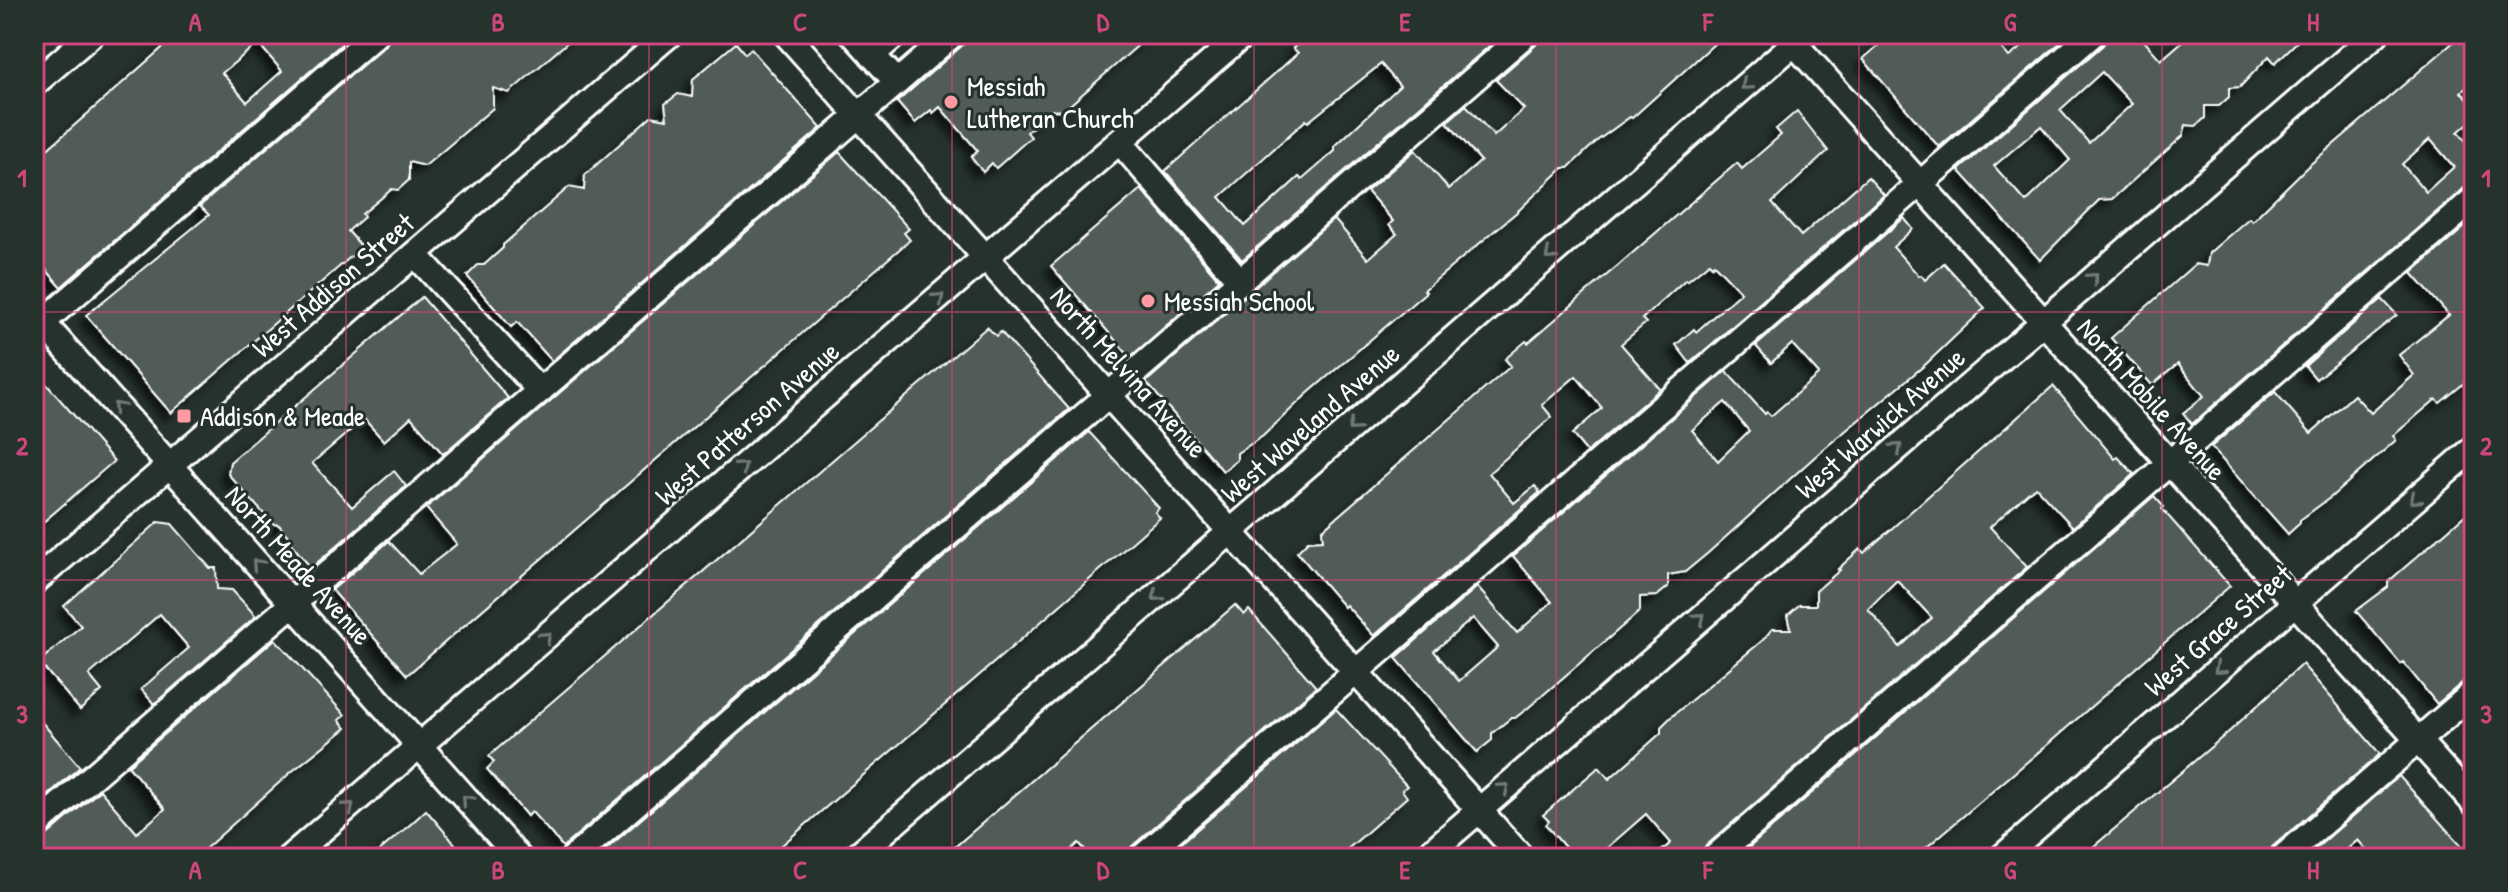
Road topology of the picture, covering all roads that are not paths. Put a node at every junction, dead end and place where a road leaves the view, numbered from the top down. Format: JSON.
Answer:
{"nodes":[{"id":1,"x":92,"y":34,"type":"edge"},
{"id":2,"x":376,"y":34,"type":"edge"},
{"id":3,"x":670,"y":34,"type":"edge"},
{"id":4,"x":786,"y":34,"type":"edge"},
{"id":5,"x":853,"y":34,"type":"edge"},
{"id":6,"x":896,"y":34,"type":"edge"},
{"id":7,"x":953,"y":34,"type":"edge"},
{"id":8,"x":1244,"y":34,"type":"edge"},
{"id":9,"x":1526,"y":34,"type":"edge"},
{"id":10,"x":2093,"y":34,"type":"edge"},
{"id":11,"x":2376,"y":34,"type":"edge"},
{"id":12,"x":1795,"y":37,"type":"edge"},
{"id":13,"x":872,"y":55,"type":"junction"},
{"id":14,"x":897,"y":82,"type":"junction"},
{"id":15,"x":34,"y":84,"type":"edge"},
{"id":16,"x":859,"y":116,"type":"junction"},
{"id":17,"x":1120,"y":142,"type":"junction"},
{"id":18,"x":1920,"y":184,"type":"junction"},
{"id":19,"x":2474,"y":199,"type":"edge"},
{"id":20,"x":415,"y":254,"type":"junction"},
{"id":21,"x":986,"y":257,"type":"junction"},
{"id":22,"x":1240,"y":281,"type":"junction"},
{"id":23,"x":2043,"y":321,"type":"junction"},
{"id":24,"x":37,"y":322,"type":"edge"},
{"id":25,"x":540,"y":391,"type":"junction"},
{"id":26,"x":1109,"y":395,"type":"junction"},
{"id":27,"x":2474,"y":448,"type":"edge"},
{"id":28,"x":2170,"y":463,"type":"junction"},
{"id":29,"x":170,"y":465,"type":"junction"},
{"id":30,"x":1231,"y":532,"type":"junction"},
{"id":31,"x":35,"y":580,"type":"edge"},
{"id":32,"x":2295,"y":603,"type":"junction"},
{"id":33,"x":293,"y":604,"type":"junction"},
{"id":34,"x":1356,"y":672,"type":"junction"},
{"id":35,"x":2474,"y":692,"type":"edge"},
{"id":36,"x":2418,"y":740,"type":"junction"},
{"id":37,"x":420,"y":746,"type":"junction"},
{"id":38,"x":2474,"y":803,"type":"edge"},
{"id":39,"x":1479,"y":810,"type":"junction"},
{"id":40,"x":34,"y":827,"type":"edge"},
{"id":41,"x":289,"y":858,"type":"edge"},
{"id":42,"x":519,"y":858,"type":"edge"},
{"id":43,"x":573,"y":858,"type":"edge"},
{"id":44,"x":854,"y":858,"type":"edge"},
{"id":45,"x":1141,"y":858,"type":"edge"},
{"id":46,"x":1424,"y":858,"type":"edge"},
{"id":47,"x":1522,"y":858,"type":"edge"},
{"id":48,"x":1714,"y":858,"type":"edge"},
{"id":49,"x":2001,"y":858,"type":"edge"},
{"id":50,"x":2282,"y":858,"type":"edge"}],
"edges":[{"from":1,"to":15,"type":"street"},
{"from":2,"to":24,"type":"street"},
{"from":3,"to":20,"type":"street","name":"West Addison Street"},
{"from":4,"to":16,"type":"street","name":"North Melvina Avenue"},
{"from":5,"to":13,"type":"street"},
{"from":6,"to":13,"type":"street"},
{"from":7,"to":14,"type":"street"},
{"from":8,"to":17,"type":"street","name":"West Patterson Avenue"},
{"from":9,"to":22,"type":"street"},
{"from":10,"to":18,"type":"street"},
{"from":23,"to":11,"type":"street","name":"West Warwick Avenue","one_way":true},
{"from":12,"to":18,"type":"street","name":"North Mobile Avenue"},
{"from":12,"to":30,"type":"street","name":"West Waveland Avenue","one_way":true},
{"from":13,"to":14,"type":"street"},
{"from":14,"to":16,"type":"street"},
{"from":16,"to":21,"type":"street","name":"North Melvina Avenue"},
{"from":16,"to":25,"type":"street"},
{"from":17,"to":21,"type":"street","name":"West Patterson Avenue"},
{"from":17,"to":22,"type":"street"},
{"from":18,"to":23,"type":"street","name":"North Mobile Avenue"},
{"from":18,"to":34,"type":"street"},
{"from":19,"to":28,"type":"street"},
{"from":20,"to":25,"type":"street"},
{"from":20,"to":29,"type":"street","name":"West Addison Street"},
{"from":21,"to":26,"type":"street","name":"North Melvina Avenue"},
{"from":37,"to":21,"type":"street","name":"West Patterson Avenue","one_way":true},
{"from":22,"to":26,"type":"street"},
{"from":23,"to":28,"type":"street","name":"North Mobile Avenue"},
{"from":39,"to":23,"type":"street","name":"West Warwick Avenue","one_way":true},
{"from":29,"to":24,"type":"street","name":"North Meade Avenue","one_way":true},
{"from":25,"to":33,"type":"street"},
{"from":26,"to":30,"type":"street","name":"North Melvina Avenue"},
{"from":26,"to":43,"type":"street"},
{"from":27,"to":32,"type":"street","name":"West Grace Street","one_way":true},
{"from":28,"to":32,"type":"street","name":"North Mobile Avenue"},
{"from":28,"to":48,"type":"street"},
{"from":29,"to":31,"type":"street","name":"West Addison Street"},
{"from":33,"to":29,"type":"street","name":"North Meade Avenue","one_way":true},
{"from":30,"to":34,"type":"street","name":"North Melvina Avenue"},
{"from":30,"to":44,"type":"street","name":"West Waveland Avenue","one_way":true},
{"from":32,"to":36,"type":"street","name":"North Mobile Avenue"},
{"from":32,"to":49,"type":"street","name":"West Grace Street","one_way":true},
{"from":33,"to":37,"type":"street","name":"North Meade Avenue"},
{"from":33,"to":40,"type":"street"},
{"from":34,"to":39,"type":"street","name":"North Melvina Avenue"},
{"from":34,"to":45,"type":"street"},
{"from":35,"to":36,"type":"street"},
{"from":36,"to":38,"type":"street","name":"North Mobile Avenue"},
{"from":36,"to":50,"type":"street"},
{"from":41,"to":37,"type":"street","name":"West Patterson Avenue","one_way":true},
{"from":42,"to":37,"type":"street","name":"North Meade Avenue","one_way":true},
{"from":39,"to":46,"type":"street","name":"West Warwick Avenue"},
{"from":39,"to":47,"type":"street","name":"North Melvina Avenue"}]}
